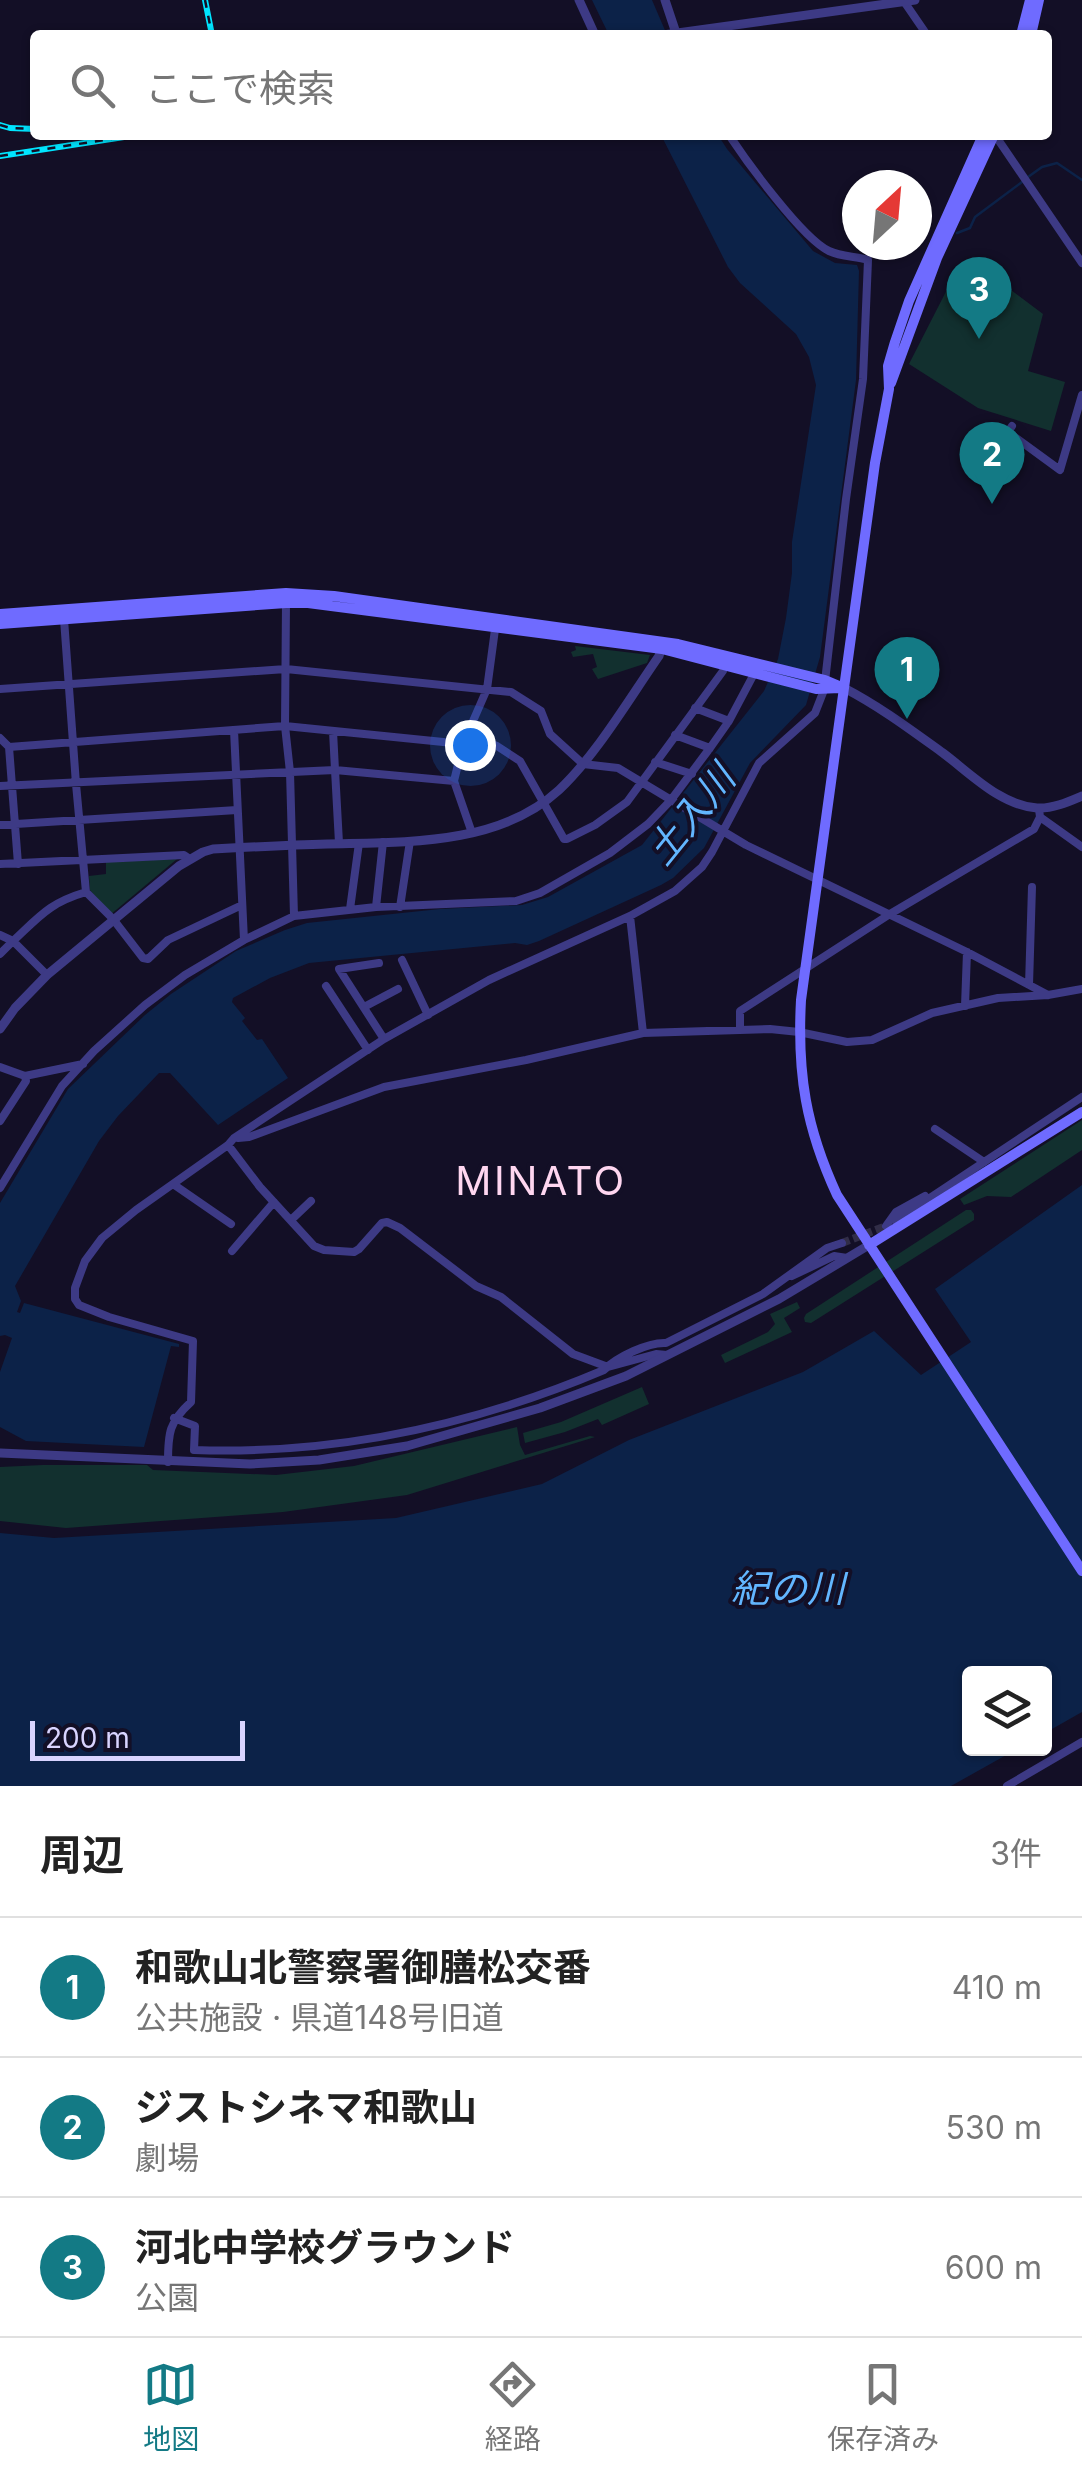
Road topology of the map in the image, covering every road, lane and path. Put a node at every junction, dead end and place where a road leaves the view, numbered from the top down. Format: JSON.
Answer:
{"nodes":[{"id":1,"x":579,"y":0,"type":"edge"},
{"id":2,"x":665,"y":0,"type":"edge"},
{"id":3,"x":1030,"y":0,"type":"edge"},
{"id":4,"x":1039,"y":0,"type":"edge"},
{"id":5,"x":907,"y":1,"type":"edge"},
{"id":6,"x":594,"y":30,"type":"edge"},
{"id":7,"x":674,"y":30,"type":"edge"},
{"id":8,"x":700,"y":30,"type":"edge"},
{"id":9,"x":924,"y":30,"type":"edge"},
{"id":10,"x":1022,"y":30,"type":"edge"},
{"id":11,"x":1032,"y":30,"type":"edge"},
{"id":12,"x":732,"y":140,"type":"edge"},
{"id":13,"x":981,"y":140,"type":"edge"},
{"id":14,"x":992,"y":140,"type":"edge"},
{"id":15,"x":998,"y":140,"type":"edge"},
{"id":16,"x":1080,"y":257,"type":"edge"},
{"id":17,"x":889,"y":389,"type":"junction"},
{"id":18,"x":1082,"y":395,"type":"edge"},
{"id":19,"x":1012,"y":426,"type":"dead end"},
{"id":20,"x":286,"y":598,"type":"junction"},
{"id":21,"x":0,"y":614,"type":"edge"},
{"id":22,"x":64,"y":614,"type":"junction"},
{"id":23,"x":496,"y":622,"type":"junction"},
{"id":24,"x":0,"y":624,"type":"edge"},
{"id":25,"x":662,"y":645,"type":"junction"},
{"id":26,"x":725,"y":664,"type":"junction"},
{"id":27,"x":286,"y":669,"type":"junction"},
{"id":28,"x":763,"y":671,"type":"junction"},
{"id":29,"x":821,"y":684,"type":"junction"},
{"id":30,"x":69,"y":685,"type":"junction"},
{"id":31,"x":844,"y":688,"type":"junction"},
{"id":32,"x":0,"y":689,"type":"edge"},
{"id":33,"x":487,"y":689,"type":"junction"},
{"id":34,"x":694,"y":708,"type":"junction"},
{"id":35,"x":728,"y":721,"type":"junction"},
{"id":36,"x":286,"y":726,"type":"junction"},
{"id":37,"x":234,"y":730,"type":"junction"},
{"id":38,"x":333,"y":731,"type":"junction"},
{"id":39,"x":468,"y":734,"type":"junction"},
{"id":40,"x":675,"y":735,"type":"junction"},
{"id":41,"x":0,"y":738,"type":"edge"},
{"id":42,"x":73,"y":742,"type":"junction"},
{"id":43,"x":463,"y":744,"type":"junction"},
{"id":44,"x":9,"y":747,"type":"junction"},
{"id":45,"x":710,"y":748,"type":"junction"},
{"id":46,"x":655,"y":762,"type":"junction"},
{"id":47,"x":583,"y":764,"type":"junction"},
{"id":48,"x":335,"y":770,"type":"junction"},
{"id":49,"x":290,"y":772,"type":"junction"},
{"id":50,"x":236,"y":774,"type":"junction"},
{"id":51,"x":692,"y":774,"type":"junction"},
{"id":52,"x":454,"y":781,"type":"junction"},
{"id":53,"x":640,"y":783,"type":"junction"},
{"id":54,"x":76,"y":784,"type":"junction"},
{"id":55,"x":0,"y":786,"type":"edge"},
{"id":56,"x":12,"y":786,"type":"junction"},
{"id":57,"x":1082,"y":796,"type":"edge"},
{"id":58,"x":542,"y":802,"type":"junction"},
{"id":59,"x":673,"y":802,"type":"junction"},
{"id":60,"x":238,"y":810,"type":"junction"},
{"id":61,"x":1040,"y":813,"type":"junction"},
{"id":62,"x":80,"y":821,"type":"junction"},
{"id":63,"x":0,"y":825,"type":"edge"},
{"id":64,"x":15,"y":825,"type":"junction"},
{"id":65,"x":720,"y":831,"type":"junction"},
{"id":66,"x":472,"y":833,"type":"junction"},
{"id":67,"x":410,"y":840,"type":"junction"},
{"id":68,"x":384,"y":842,"type":"junction"},
{"id":69,"x":359,"y":843,"type":"junction"},
{"id":70,"x":339,"y":844,"type":"junction"},
{"id":71,"x":292,"y":845,"type":"junction"},
{"id":72,"x":240,"y":848,"type":"junction"},
{"id":73,"x":1082,"y":848,"type":"edge"},
{"id":74,"x":84,"y":859,"type":"junction"},
{"id":75,"x":190,"y":859,"type":"junction"},
{"id":76,"x":0,"y":864,"type":"edge"},
{"id":77,"x":18,"y":864,"type":"junction"},
{"id":78,"x":818,"y":878,"type":"junction"},
{"id":79,"x":1032,"y":887,"type":"dead end"},
{"id":80,"x":86,"y":892,"type":"junction"},
{"id":81,"x":242,"y":904,"type":"junction"},
{"id":82,"x":376,"y":907,"type":"junction"},
{"id":83,"x":400,"y":907,"type":"junction"},
{"id":84,"x":350,"y":909,"type":"junction"},
{"id":85,"x":890,"y":914,"type":"junction"},
{"id":86,"x":294,"y":916,"type":"junction"},
{"id":87,"x":630,"y":916,"type":"junction"},
{"id":88,"x":113,"y":919,"type":"junction"},
{"id":89,"x":0,"y":935,"type":"edge"},
{"id":90,"x":244,"y":940,"type":"junction"},
{"id":91,"x":14,"y":942,"type":"junction"},
{"id":92,"x":967,"y":952,"type":"junction"},
{"id":93,"x":0,"y":954,"type":"edge"},
{"id":94,"x":402,"y":960,"type":"dead end"},
{"id":95,"x":380,"y":963,"type":"dead end"},
{"id":96,"x":805,"y":968,"type":"junction"},
{"id":97,"x":47,"y":975,"type":"junction"},
{"id":98,"x":1029,"y":985,"type":"junction"},
{"id":99,"x":326,"y":986,"type":"dead end"},
{"id":100,"x":398,"y":989,"type":"dead end"},
{"id":101,"x":1082,"y":989,"type":"edge"},
{"id":102,"x":1048,"y":995,"type":"junction"},
{"id":103,"x":965,"y":1006,"type":"junction"},
{"id":104,"x":364,"y":1007,"type":"junction"},
{"id":105,"x":428,"y":1015,"type":"junction"},
{"id":106,"x":0,"y":1029,"type":"edge"},
{"id":107,"x":740,"y":1029,"type":"junction"},
{"id":108,"x":799,"y":1032,"type":"junction"},
{"id":109,"x":643,"y":1034,"type":"junction"},
{"id":110,"x":384,"y":1040,"type":"junction"},
{"id":111,"x":368,"y":1050,"type":"junction"},
{"id":112,"x":83,"y":1064,"type":"junction"},
{"id":113,"x":0,"y":1067,"type":"edge"},
{"id":114,"x":26,"y":1076,"type":"junction"},
{"id":115,"x":1082,"y":1097,"type":"edge"},
{"id":116,"x":1082,"y":1112,"type":"edge"},
{"id":117,"x":0,"y":1121,"type":"edge"},
{"id":118,"x":935,"y":1129,"type":"dead end"},
{"id":119,"x":231,"y":1141,"type":"junction"},
{"id":120,"x":984,"y":1162,"type":"junction"},
{"id":121,"x":172,"y":1184,"type":"junction"},
{"id":122,"x":0,"y":1188,"type":"edge"},
{"id":123,"x":311,"y":1201,"type":"dead end"},
{"id":124,"x":274,"y":1202,"type":"junction"},
{"id":125,"x":290,"y":1220,"type":"junction"},
{"id":126,"x":231,"y":1224,"type":"dead end"},
{"id":127,"x":891,"y":1228,"type":"junction"},
{"id":128,"x":842,"y":1243,"type":"tunnel mouth"},
{"id":129,"x":869,"y":1245,"type":"junction"},
{"id":130,"x":232,"y":1250,"type":"dead end"},
{"id":131,"x":847,"y":1258,"type":"junction"},
{"id":132,"x":788,"y":1278,"type":"junction"},
{"id":133,"x":670,"y":1355,"type":"junction"},
{"id":134,"x":608,"y":1367,"type":"junction"},
{"id":135,"x":174,"y":1418,"type":"junction"},
{"id":136,"x":0,"y":1453,"type":"edge"},
{"id":137,"x":168,"y":1462,"type":"junction"},
{"id":138,"x":1082,"y":1570,"type":"edge"},
{"id":139,"x":1082,"y":1742,"type":"edge"},
{"id":140,"x":1007,"y":1786,"type":"edge"}],
"edges":[{"from":1,"to":6,"type":"street"},
{"from":2,"to":7,"type":"street"},
{"from":3,"to":10,"type":"main road"},
{"from":4,"to":11,"type":"main road"},
{"from":5,"to":8,"type":"street"},
{"from":5,"to":9,"type":"street"},
{"from":12,"to":29,"type":"street"},
{"from":13,"to":17,"type":"main road"},
{"from":14,"to":17,"type":"main road"},
{"from":15,"to":16,"type":"street"},
{"from":17,"to":31,"type":"main road"},
{"from":18,"to":19,"type":"street"},
{"from":20,"to":22,"type":"main road"},
{"from":20,"to":23,"type":"main road"},
{"from":20,"to":27,"type":"street"},
{"from":21,"to":22,"type":"main road"},
{"from":22,"to":24,"type":"main road"},
{"from":22,"to":30,"type":"street"},
{"from":23,"to":25,"type":"main road"},
{"from":23,"to":33,"type":"street"},
{"from":25,"to":26,"type":"main road"},
{"from":25,"to":28,"type":"main road"},
{"from":25,"to":47,"type":"street"},
{"from":26,"to":28,"type":"main road"},
{"from":26,"to":34,"type":"street"},
{"from":27,"to":30,"type":"street"},
{"from":27,"to":33,"type":"street"},
{"from":27,"to":36,"type":"street"},
{"from":28,"to":29,"type":"main road"},
{"from":28,"to":35,"type":"street"},
{"from":29,"to":31,"type":"main road"},
{"from":29,"to":65,"type":"street"},
{"from":30,"to":32,"type":"street"},
{"from":30,"to":42,"type":"street"},
{"from":31,"to":61,"type":"street"},
{"from":31,"to":78,"type":"main road"},
{"from":33,"to":39,"type":"street"},
{"from":33,"to":47,"type":"street"},
{"from":34,"to":35,"type":"street"},
{"from":34,"to":40,"type":"street"},
{"from":35,"to":45,"type":"street"},
{"from":36,"to":37,"type":"street"},
{"from":36,"to":38,"type":"street"},
{"from":36,"to":49,"type":"street"},
{"from":37,"to":42,"type":"street"},
{"from":37,"to":50,"type":"street"},
{"from":38,"to":43,"type":"street"},
{"from":38,"to":48,"type":"street"},
{"from":39,"to":43,"type":"street"},
{"from":39,"to":58,"type":"street"},
{"from":40,"to":45,"type":"street"},
{"from":40,"to":46,"type":"street"},
{"from":41,"to":44,"type":"street"},
{"from":42,"to":44,"type":"street"},
{"from":42,"to":54,"type":"street"},
{"from":43,"to":52,"type":"street"},
{"from":44,"to":56,"type":"street"},
{"from":45,"to":51,"type":"street"},
{"from":46,"to":51,"type":"street"},
{"from":46,"to":53,"type":"street"},
{"from":47,"to":53,"type":"street"},
{"from":47,"to":58,"type":"street"},
{"from":48,"to":49,"type":"street"},
{"from":48,"to":52,"type":"street"},
{"from":48,"to":70,"type":"street"},
{"from":49,"to":50,"type":"street"},
{"from":49,"to":71,"type":"street"},
{"from":50,"to":54,"type":"street"},
{"from":50,"to":60,"type":"street"},
{"from":51,"to":59,"type":"street"},
{"from":52,"to":66,"type":"street"},
{"from":53,"to":58,"type":"street"},
{"from":53,"to":59,"type":"street"},
{"from":54,"to":56,"type":"street"},
{"from":54,"to":62,"type":"street"},
{"from":55,"to":56,"type":"street"},
{"from":56,"to":64,"type":"street"},
{"from":57,"to":61,"type":"street"},
{"from":58,"to":66,"type":"street"},
{"from":59,"to":65,"type":"street"},
{"from":59,"to":83,"type":"street"},
{"from":60,"to":62,"type":"street"},
{"from":60,"to":72,"type":"street"},
{"from":61,"to":73,"type":"street"},
{"from":61,"to":85,"type":"street"},
{"from":62,"to":64,"type":"street"},
{"from":62,"to":74,"type":"street"},
{"from":63,"to":64,"type":"street"},
{"from":64,"to":77,"type":"street"},
{"from":65,"to":78,"type":"street"},
{"from":65,"to":87,"type":"street"},
{"from":66,"to":67,"type":"street"},
{"from":67,"to":68,"type":"street"},
{"from":67,"to":83,"type":"street"},
{"from":68,"to":69,"type":"street"},
{"from":68,"to":82,"type":"street"},
{"from":69,"to":70,"type":"street"},
{"from":69,"to":84,"type":"street"},
{"from":70,"to":71,"type":"street"},
{"from":71,"to":72,"type":"street"},
{"from":71,"to":86,"type":"street"},
{"from":72,"to":75,"type":"street"},
{"from":72,"to":81,"type":"street"},
{"from":74,"to":75,"type":"street"},
{"from":74,"to":77,"type":"street"},
{"from":74,"to":80,"type":"street"},
{"from":75,"to":88,"type":"street"},
{"from":76,"to":77,"type":"street"},
{"from":78,"to":85,"type":"street"},
{"from":78,"to":96,"type":"main road"},
{"from":79,"to":98,"type":"street"},
{"from":80,"to":88,"type":"street"},
{"from":80,"to":91,"type":"street"},
{"from":81,"to":88,"type":"street"},
{"from":81,"to":90,"type":"street"},
{"from":82,"to":83,"type":"street"},
{"from":82,"to":84,"type":"street"},
{"from":84,"to":86,"type":"street"},
{"from":85,"to":92,"type":"street"},
{"from":85,"to":96,"type":"street"},
{"from":86,"to":90,"type":"street"},
{"from":87,"to":105,"type":"street"},
{"from":87,"to":109,"type":"street"},
{"from":88,"to":97,"type":"street"},
{"from":89,"to":91,"type":"street"},
{"from":90,"to":112,"type":"street"},
{"from":91,"to":93,"type":"street"},
{"from":91,"to":97,"type":"street"},
{"from":92,"to":98,"type":"street"},
{"from":92,"to":103,"type":"street"},
{"from":94,"to":105,"type":"street"},
{"from":95,"to":104,"type":"street"},
{"from":96,"to":107,"type":"street"},
{"from":96,"to":108,"type":"main road"},
{"from":97,"to":106,"type":"street"},
{"from":98,"to":102,"type":"street"},
{"from":99,"to":111,"type":"street"},
{"from":100,"to":104,"type":"street"},
{"from":101,"to":102,"type":"street"},
{"from":102,"to":103,"type":"street"},
{"from":103,"to":108,"type":"street"},
{"from":104,"to":110,"type":"street"},
{"from":105,"to":110,"type":"street"},
{"from":107,"to":108,"type":"street"},
{"from":107,"to":109,"type":"street"},
{"from":108,"to":129,"type":"main road"},
{"from":109,"to":119,"type":"street"},
{"from":110,"to":111,"type":"street"},
{"from":111,"to":119,"type":"street"},
{"from":112,"to":114,"type":"street"},
{"from":112,"to":122,"type":"street"},
{"from":113,"to":114,"type":"street"},
{"from":114,"to":117,"type":"street"},
{"from":115,"to":120,"type":"street"},
{"from":116,"to":127,"type":"main road"},
{"from":118,"to":120,"type":"street"},
{"from":119,"to":121,"type":"street"},
{"from":119,"to":124,"type":"street"},
{"from":120,"to":127,"type":"street"},
{"from":121,"to":126,"type":"street"},
{"from":121,"to":135,"type":"street"},
{"from":123,"to":125,"type":"street"},
{"from":124,"to":125,"type":"street"},
{"from":124,"to":130,"type":"street"},
{"from":125,"to":134,"type":"street"},
{"from":127,"to":129,"type":"main road"},
{"from":128,"to":132,"type":"street"},
{"from":129,"to":131,"type":"street"},
{"from":129,"to":138,"type":"main road"},
{"from":131,"to":132,"type":"street"},
{"from":131,"to":133,"type":"street"},
{"from":132,"to":134,"type":"street"},
{"from":133,"to":134,"type":"street"},
{"from":133,"to":137,"type":"street"},
{"from":134,"to":135,"type":"street"},
{"from":135,"to":137,"type":"street"},
{"from":136,"to":137,"type":"street"},
{"from":139,"to":140,"type":"street"}]}
